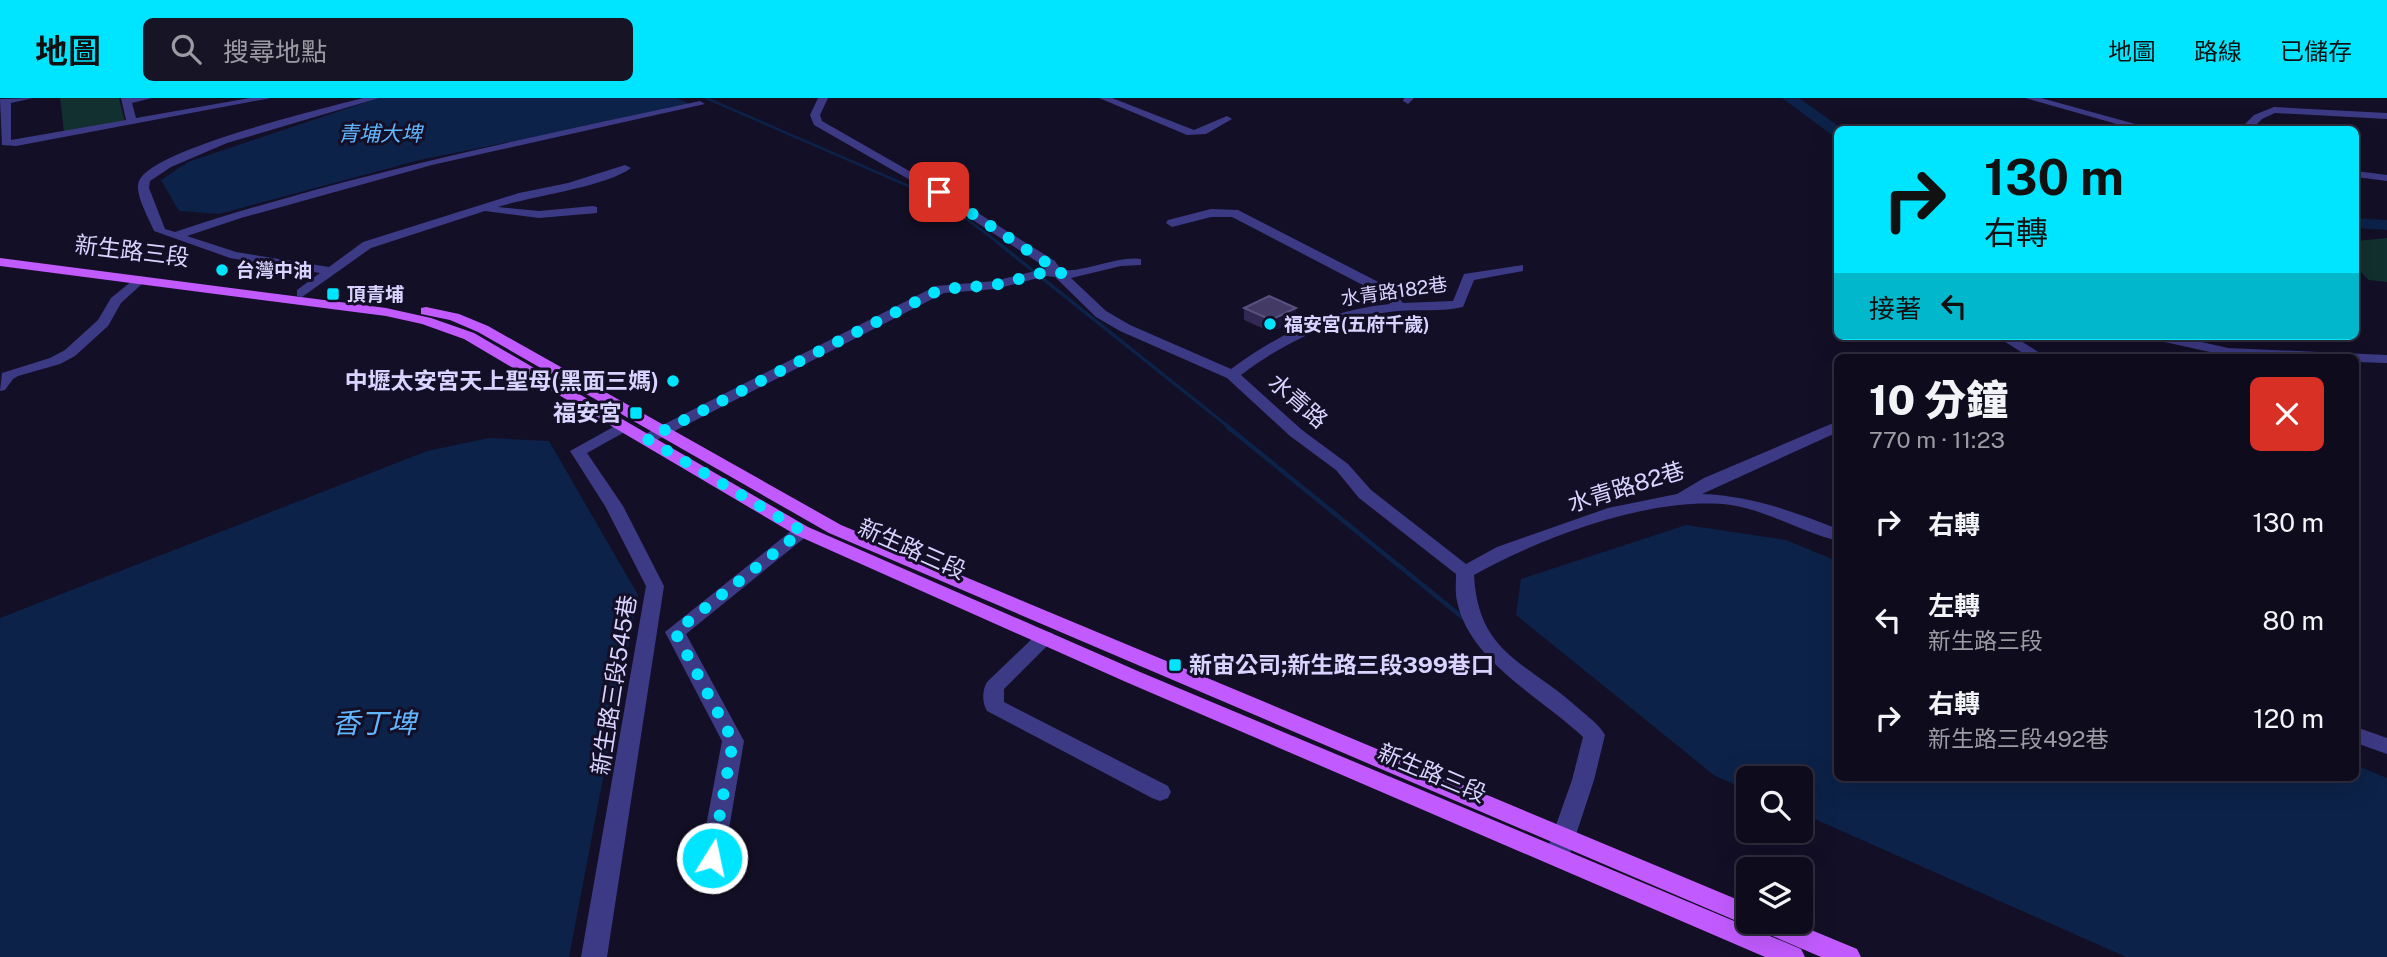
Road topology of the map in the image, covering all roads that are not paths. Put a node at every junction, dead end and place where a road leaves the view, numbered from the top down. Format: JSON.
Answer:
{"nodes":[{"id":1,"x":25,"y":98,"type":"edge"},
{"id":2,"x":147,"y":98,"type":"edge"},
{"id":3,"x":266,"y":98,"type":"edge"},
{"id":4,"x":374,"y":98,"type":"edge"},
{"id":5,"x":689,"y":98,"type":"edge"},
{"id":6,"x":823,"y":98,"type":"edge"},
{"id":7,"x":1104,"y":98,"type":"edge"},
{"id":8,"x":2030,"y":98,"type":"edge"},
{"id":9,"x":2278,"y":98,"type":"edge"},
{"id":10,"x":126,"y":100,"type":"edge"},
{"id":11,"x":3,"y":102,"type":"edge"},
{"id":12,"x":2284,"y":109,"type":"junction"},
{"id":13,"x":2387,"y":116,"type":"edge"},
{"id":14,"x":1227,"y":119,"type":"dead end"},
{"id":15,"x":132,"y":123,"type":"junction"},
{"id":16,"x":2137,"y":126,"type":"edge"},
{"id":17,"x":2249,"y":126,"type":"edge"},
{"id":18,"x":625,"y":168,"type":"dead end"},
{"id":19,"x":2359,"y":174,"type":"edge"},
{"id":20,"x":2387,"y":178,"type":"edge"},
{"id":21,"x":482,"y":207,"type":"junction"},
{"id":22,"x":593,"y":210,"type":"dead end"},
{"id":23,"x":1172,"y":223,"type":"dead end"},
{"id":24,"x":174,"y":236,"type":"junction"},
{"id":25,"x":0,"y":254,"type":"edge"},
{"id":26,"x":0,"y":262,"type":"edge"},
{"id":27,"x":1138,"y":262,"type":"dead end"},
{"id":28,"x":1518,"y":268,"type":"dead end"},
{"id":29,"x":330,"y":271,"type":"junction"},
{"id":30,"x":1054,"y":273,"type":"junction"},
{"id":31,"x":138,"y":280,"type":"junction"},
{"id":32,"x":302,"y":293,"type":"junction"},
{"id":33,"x":1400,"y":307,"type":"junction"},
{"id":34,"x":2010,"y":340,"type":"edge"},
{"id":35,"x":2174,"y":340,"type":"edge"},
{"id":36,"x":2034,"y":354,"type":"edge"},
{"id":37,"x":2273,"y":354,"type":"edge"},
{"id":38,"x":2359,"y":358,"type":"edge"},
{"id":39,"x":2387,"y":359,"type":"edge"},
{"id":40,"x":1232,"y":376,"type":"junction"},
{"id":41,"x":0,"y":387,"type":"edge"},
{"id":42,"x":624,"y":426,"type":"junction"},
{"id":43,"x":1834,"y":428,"type":"edge"},
{"id":44,"x":666,"y":431,"type":"junction"},
{"id":45,"x":647,"y":439,"type":"junction"},
{"id":46,"x":1682,"y":498,"type":"junction"},
{"id":47,"x":802,"y":531,"type":"junction"},
{"id":48,"x":1834,"y":534,"type":"edge"},
{"id":49,"x":1465,"y":572,"type":"junction"},
{"id":50,"x":1045,"y":638,"type":"junction"},
{"id":51,"x":2359,"y":736,"type":"edge"},
{"id":52,"x":2387,"y":746,"type":"edge"},
{"id":53,"x":1160,"y":792,"type":"dead end"},
{"id":54,"x":1563,"y":837,"type":"junction"},
{"id":55,"x":1557,"y":856,"type":"junction"},
{"id":56,"x":712,"y":858,"type":"dead end"},
{"id":57,"x":1736,"y":910,"type":"edge"},
{"id":58,"x":1793,"y":934,"type":"edge"},
{"id":59,"x":594,"y":957,"type":"edge"},
{"id":60,"x":1792,"y":957,"type":"edge"},
{"id":61,"x":1847,"y":957,"type":"edge"}],
"edges":[{"from":1,"to":11,"type":"street"},
{"from":2,"to":10,"type":"street"},
{"from":3,"to":15,"type":"street"},
{"from":4,"to":24,"type":"street"},
{"from":5,"to":24,"type":"street"},
{"from":6,"to":30,"type":"street","name":"水青路"},
{"from":7,"to":14,"type":"street"},
{"from":8,"to":16,"type":"street"},
{"from":9,"to":12,"type":"street"},
{"from":10,"to":15,"type":"street"},
{"from":11,"to":15,"type":"street"},
{"from":12,"to":13,"type":"street"},
{"from":12,"to":17,"type":"street"},
{"from":18,"to":21,"type":"street"},
{"from":19,"to":20,"type":"street"},
{"from":21,"to":22,"type":"street"},
{"from":21,"to":29,"type":"street"},
{"from":23,"to":33,"type":"street"},
{"from":24,"to":29,"type":"street"},
{"from":25,"to":32,"type":"main road","name":"新生路三段"},
{"from":26,"to":31,"type":"main road","name":"新生路三段"},
{"from":27,"to":30,"type":"street"},
{"from":28,"to":33,"type":"street","name":"水青路182巷"},
{"from":29,"to":32,"type":"street"},
{"from":30,"to":40,"type":"street","name":"水青路"},
{"from":30,"to":44,"type":"street"},
{"from":31,"to":41,"type":"street"},
{"from":31,"to":42,"type":"main road","name":"新生路三段"},
{"from":32,"to":44,"type":"main road","name":"新生路三段"},
{"from":33,"to":40,"type":"street","name":"水青路182巷"},
{"from":34,"to":36,"type":"street"},
{"from":35,"to":37,"type":"street"},
{"from":38,"to":39,"type":"street"},
{"from":40,"to":49,"type":"street","name":"水青路"},
{"from":42,"to":45,"type":"main road","name":"新生路三段"},
{"from":42,"to":59,"type":"street","name":"新生路三段545巷"},
{"from":43,"to":46,"type":"street","name":"水青路82巷"},
{"from":44,"to":45,"type":"street"},
{"from":44,"to":54,"type":"main road","name":"新生路三段"},
{"from":45,"to":47,"type":"main road","name":"新生路三段"},
{"from":46,"to":48,"type":"street"},
{"from":46,"to":49,"type":"street","name":"水青路82巷"},
{"from":47,"to":50,"type":"main road","name":"新生路三段"},
{"from":47,"to":56,"type":"street"},
{"from":49,"to":54,"type":"street"},
{"from":50,"to":53,"type":"street"},
{"from":50,"to":55,"type":"main road","name":"新生路三段"},
{"from":51,"to":52,"type":"street"},
{"from":54,"to":55,"type":"street"},
{"from":54,"to":57,"type":"main road","name":"新生路三段"},
{"from":55,"to":60,"type":"main road","name":"新生路三段"},
{"from":58,"to":61,"type":"main road"}]}
